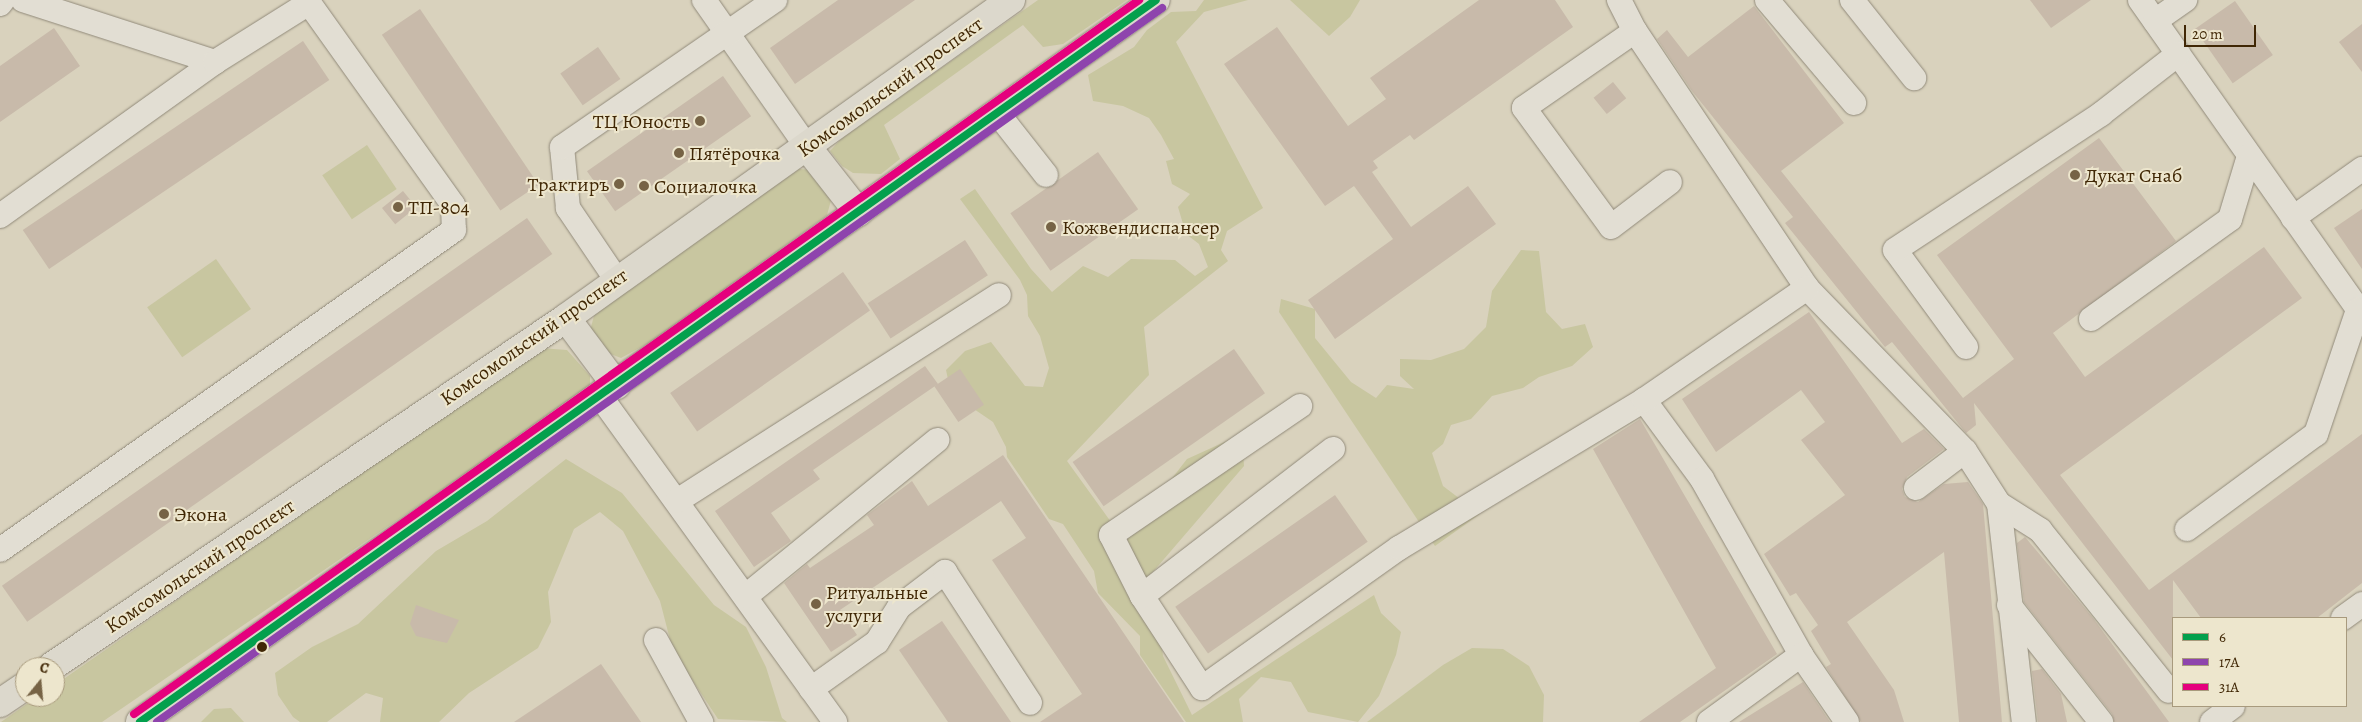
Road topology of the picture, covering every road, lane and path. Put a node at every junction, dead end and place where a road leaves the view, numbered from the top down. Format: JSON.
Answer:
{"nodes":[{"id":1,"x":4,"y":0,"type":"edge"},
{"id":2,"x":23,"y":0,"type":"edge"},
{"id":3,"x":704,"y":0,"type":"edge"},
{"id":4,"x":775,"y":0,"type":"edge"},
{"id":5,"x":1011,"y":0,"type":"edge"},
{"id":6,"x":1156,"y":0,"type":"edge"},
{"id":7,"x":1619,"y":0,"type":"edge"},
{"id":8,"x":1767,"y":0,"type":"edge"},
{"id":9,"x":1852,"y":0,"type":"edge"},
{"id":10,"x":2140,"y":0,"type":"edge"},
{"id":11,"x":2185,"y":0,"type":"edge"},
{"id":12,"x":311,"y":2,"type":"edge"},
{"id":13,"x":0,"y":4,"type":"edge"},
{"id":14,"x":2155,"y":21,"type":"junction"},
{"id":15,"x":1635,"y":31,"type":"junction"},
{"id":16,"x":726,"y":34,"type":"junction"},
{"id":17,"x":2178,"y":54,"type":"junction"},
{"id":18,"x":215,"y":62,"type":"junction"},
{"id":19,"x":1914,"y":78,"type":"dead end"},
{"id":20,"x":1854,"y":103,"type":"dead end"},
{"id":21,"x":999,"y":115,"type":"junction"},
{"id":22,"x":807,"y":147,"type":"junction"},
{"id":23,"x":2249,"y":156,"type":"junction"},
{"id":24,"x":2362,"y":169,"type":"edge"},
{"id":25,"x":1046,"y":175,"type":"dead end"},
{"id":26,"x":1670,"y":182,"type":"dead end"},
{"id":27,"x":858,"y":212,"type":"junction"},
{"id":28,"x":0,"y":216,"type":"edge"},
{"id":29,"x":2293,"y":218,"type":"junction"},
{"id":30,"x":616,"y":279,"type":"junction"},
{"id":31,"x":1807,"y":288,"type":"junction"},
{"id":32,"x":999,"y":294,"type":"dead end"},
{"id":33,"x":2360,"y":313,"type":"edge"},
{"id":34,"x":566,"y":318,"type":"junction"},
{"id":35,"x":2091,"y":319,"type":"dead end"},
{"id":36,"x":1966,"y":347,"type":"dead end"},
{"id":37,"x":608,"y":391,"type":"junction"},
{"id":38,"x":1644,"y":400,"type":"junction"},
{"id":39,"x":1300,"y":406,"type":"dead end"},
{"id":40,"x":937,"y":440,"type":"dead end"},
{"id":41,"x":1333,"y":449,"type":"dead end"},
{"id":42,"x":1965,"y":451,"type":"junction"},
{"id":43,"x":1916,"y":488,"type":"dead end"},
{"id":44,"x":677,"y":501,"type":"junction"},
{"id":45,"x":1999,"y":504,"type":"junction"},
{"id":46,"x":2188,"y":529,"type":"dead end"},
{"id":47,"x":0,"y":550,"type":"edge"},
{"id":48,"x":746,"y":596,"type":"junction"},
{"id":49,"x":1142,"y":596,"type":"junction"},
{"id":50,"x":2008,"y":604,"type":"junction"},
{"id":51,"x":2362,"y":604,"type":"edge"},
{"id":52,"x":2344,"y":617,"type":"edge"},
{"id":53,"x":656,"y":640,"type":"dead end"},
{"id":54,"x":1801,"y":655,"type":"junction"},
{"id":55,"x":65,"y":658,"type":"edge"},
{"id":56,"x":811,"y":689,"type":"junction"},
{"id":57,"x":2170,"y":691,"type":"dead end"},
{"id":58,"x":15,"y":693,"type":"edge"},
{"id":59,"x":0,"y":703,"type":"edge"},
{"id":60,"x":1030,"y":703,"type":"dead end"},
{"id":61,"x":2232,"y":707,"type":"edge"},
{"id":62,"x":140,"y":722,"type":"edge"},
{"id":63,"x":701,"y":722,"type":"edge"},
{"id":64,"x":835,"y":722,"type":"edge"},
{"id":65,"x":1709,"y":722,"type":"edge"},
{"id":66,"x":1847,"y":722,"type":"edge"},
{"id":67,"x":2024,"y":722,"type":"edge"},
{"id":68,"x":2101,"y":722,"type":"edge"},
{"id":69,"x":2212,"y":722,"type":"edge"}],
"edges":[{"from":1,"to":13,"type":"lane"},
{"from":2,"to":18,"type":"lane"},
{"from":3,"to":16,"type":"lane"},
{"from":4,"to":16,"type":"lane"},
{"from":5,"to":22,"type":"main road","name":"Комсомольский проспект"},
{"from":6,"to":21,"type":"main road"},
{"from":7,"to":15,"type":"lane"},
{"from":8,"to":20,"type":"lane"},
{"from":9,"to":19,"type":"lane"},
{"from":10,"to":14,"type":"lane"},
{"from":11,"to":14,"type":"lane"},
{"from":12,"to":18,"type":"lane"},
{"from":12,"to":47,"type":"lane"},
{"from":14,"to":17,"type":"lane"},
{"from":15,"to":26,"type":"lane"},
{"from":15,"to":31,"type":"lane"},
{"from":16,"to":22,"type":"lane"},
{"from":16,"to":30,"type":"lane"},
{"from":17,"to":23,"type":"lane"},
{"from":17,"to":36,"type":"lane"},
{"from":18,"to":28,"type":"lane"},
{"from":21,"to":25,"type":"lane"},
{"from":21,"to":27,"type":"main road"},
{"from":22,"to":27,"type":"main road"},
{"from":22,"to":30,"type":"main road","name":"Комсомольский проспект"},
{"from":23,"to":29,"type":"lane"},
{"from":23,"to":35,"type":"lane"},
{"from":24,"to":29,"type":"lane"},
{"from":27,"to":37,"type":"main road"},
{"from":29,"to":33,"type":"lane"},
{"from":30,"to":34,"type":"main road","name":"Комсомольский проспект"},
{"from":31,"to":38,"type":"lane"},
{"from":31,"to":42,"type":"lane"},
{"from":32,"to":44,"type":"lane"},
{"from":33,"to":46,"type":"lane"},
{"from":34,"to":37,"type":"main road"},
{"from":34,"to":55,"type":"main road","name":"Комсомольский проспект"},
{"from":37,"to":44,"type":"lane"},
{"from":37,"to":62,"type":"main road"},
{"from":38,"to":49,"type":"lane"},
{"from":38,"to":54,"type":"lane"},
{"from":39,"to":49,"type":"lane"},
{"from":40,"to":48,"type":"lane"},
{"from":41,"to":49,"type":"lane"},
{"from":42,"to":43,"type":"lane"},
{"from":42,"to":45,"type":"lane"},
{"from":44,"to":48,"type":"lane"},
{"from":45,"to":50,"type":"lane"},
{"from":45,"to":57,"type":"lane"},
{"from":48,"to":56,"type":"lane"},
{"from":50,"to":67,"type":"lane"},
{"from":50,"to":68,"type":"lane"},
{"from":51,"to":52,"type":"lane"},
{"from":53,"to":63,"type":"lane"},
{"from":54,"to":65,"type":"lane"},
{"from":54,"to":66,"type":"lane"},
{"from":56,"to":60,"type":"lane"},
{"from":56,"to":64,"type":"lane"},
{"from":58,"to":59,"type":"main road"},
{"from":61,"to":69,"type":"lane"}]}
